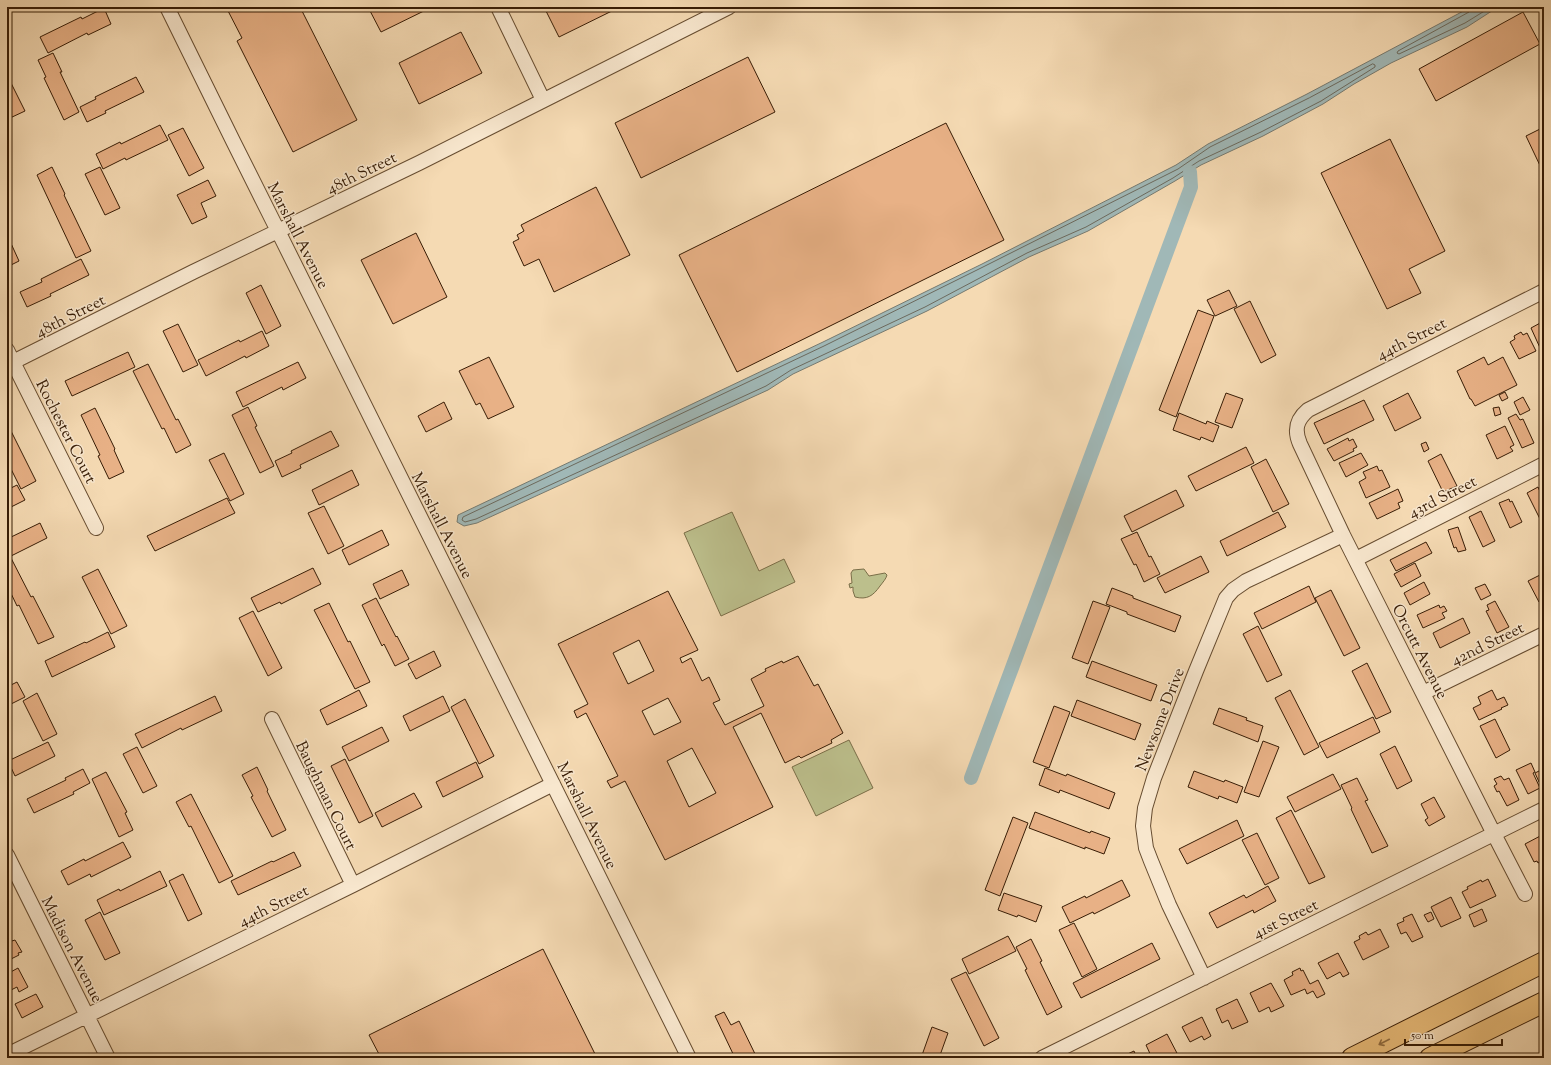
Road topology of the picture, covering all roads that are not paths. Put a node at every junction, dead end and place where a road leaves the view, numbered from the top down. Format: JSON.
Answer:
{"nodes":[{"id":1,"x":167,"y":7,"type":"edge"},
{"id":2,"x":498,"y":7,"type":"edge"},
{"id":3,"x":729,"y":7,"type":"edge"},
{"id":4,"x":543,"y":100,"type":"junction"},
{"id":5,"x":278,"y":231,"type":"junction"},
{"id":6,"x":1544,"y":291,"type":"edge"},
{"id":7,"x":9,"y":359,"type":"edge"},
{"id":8,"x":1298,"y":421,"type":"joint"},
{"id":9,"x":1544,"y":464,"type":"edge"},
{"id":10,"x":96,"y":528,"type":"dead end"},
{"id":11,"x":1343,"y":535,"type":"junction"},
{"id":12,"x":1356,"y":559,"type":"junction"},
{"id":13,"x":1544,"y":634,"type":"edge"},
{"id":14,"x":1423,"y":693,"type":"junction"},
{"id":15,"x":272,"y":719,"type":"dead end"},
{"id":16,"x":553,"y":784,"type":"junction"},
{"id":17,"x":1544,"y":809,"type":"edge"},
{"id":18,"x":1494,"y":834,"type":"junction"},
{"id":19,"x":7,"y":855,"type":"edge"},
{"id":20,"x":13,"y":880,"type":"edge"},
{"id":21,"x":353,"y":886,"type":"junction"},
{"id":22,"x":1525,"y":894,"type":"dead end"},
{"id":23,"x":1544,"y":946,"type":"edge"},
{"id":24,"x":1544,"y":962,"type":"edge"},
{"id":25,"x":1204,"y":978,"type":"junction"},
{"id":26,"x":1544,"y":1002,"type":"edge"},
{"id":27,"x":1449,"y":1009,"type":"junction"},
{"id":28,"x":87,"y":1015,"type":"junction"},
{"id":29,"x":1544,"y":1015,"type":"edge"},
{"id":30,"x":1461,"y":1042,"type":"junction"},
{"id":31,"x":7,"y":1055,"type":"edge"},
{"id":32,"x":684,"y":1056,"type":"edge"},
{"id":33,"x":108,"y":1058,"type":"edge"},
{"id":34,"x":1042,"y":1058,"type":"edge"},
{"id":35,"x":1352,"y":1058,"type":"edge"},
{"id":36,"x":1430,"y":1058,"type":"edge"}],
"edges":[{"from":1,"to":5,"type":"street","name":"Marshall Avenue"},
{"from":2,"to":4,"type":"street"},
{"from":3,"to":4,"type":"street","name":"48th Street"},
{"from":4,"to":5,"type":"street","name":"48th Street"},
{"from":5,"to":7,"type":"street","name":"48th Street"},
{"from":5,"to":16,"type":"street","name":"Marshall Avenue"},
{"from":6,"to":8,"type":"street","name":"44th Street"},
{"from":7,"to":10,"type":"street","name":"Rochester Court"},
{"from":8,"to":11,"type":"street","name":"Orcutt Avenue"},
{"from":9,"to":12,"type":"street","name":"43rd Street"},
{"from":11,"to":12,"type":"street","name":"Orcutt Avenue"},
{"from":11,"to":25,"type":"street","name":"Newsome Drive"},
{"from":12,"to":14,"type":"street","name":"Orcutt Avenue"},
{"from":13,"to":14,"type":"street","name":"42nd Street"},
{"from":14,"to":18,"type":"street","name":"Orcutt Avenue"},
{"from":15,"to":21,"type":"street","name":"Baughman Court"},
{"from":16,"to":21,"type":"street","name":"44th Street"},
{"from":16,"to":32,"type":"street","name":"Marshall Avenue"},
{"from":17,"to":18,"type":"street","name":"41st Street"},
{"from":18,"to":22,"type":"street","name":"Orcutt Avenue"},
{"from":18,"to":25,"type":"street","name":"41st Street"},
{"from":19,"to":20,"type":"street","name":"Madison Avenue"},
{"from":20,"to":28,"type":"street","name":"Madison Avenue"},
{"from":21,"to":28,"type":"street","name":"44th Street"},
{"from":23,"to":27,"type":"highway"},
{"from":24,"to":27,"type":"highway"},
{"from":25,"to":34,"type":"street","name":"41st Street"},
{"from":26,"to":30,"type":"highway"},
{"from":27,"to":35,"type":"highway","one_way":true},
{"from":28,"to":31,"type":"street","name":"44th Street"},
{"from":28,"to":33,"type":"street","name":"Madison Avenue"},
{"from":29,"to":30,"type":"highway"},
{"from":30,"to":36,"type":"highway"}]}
